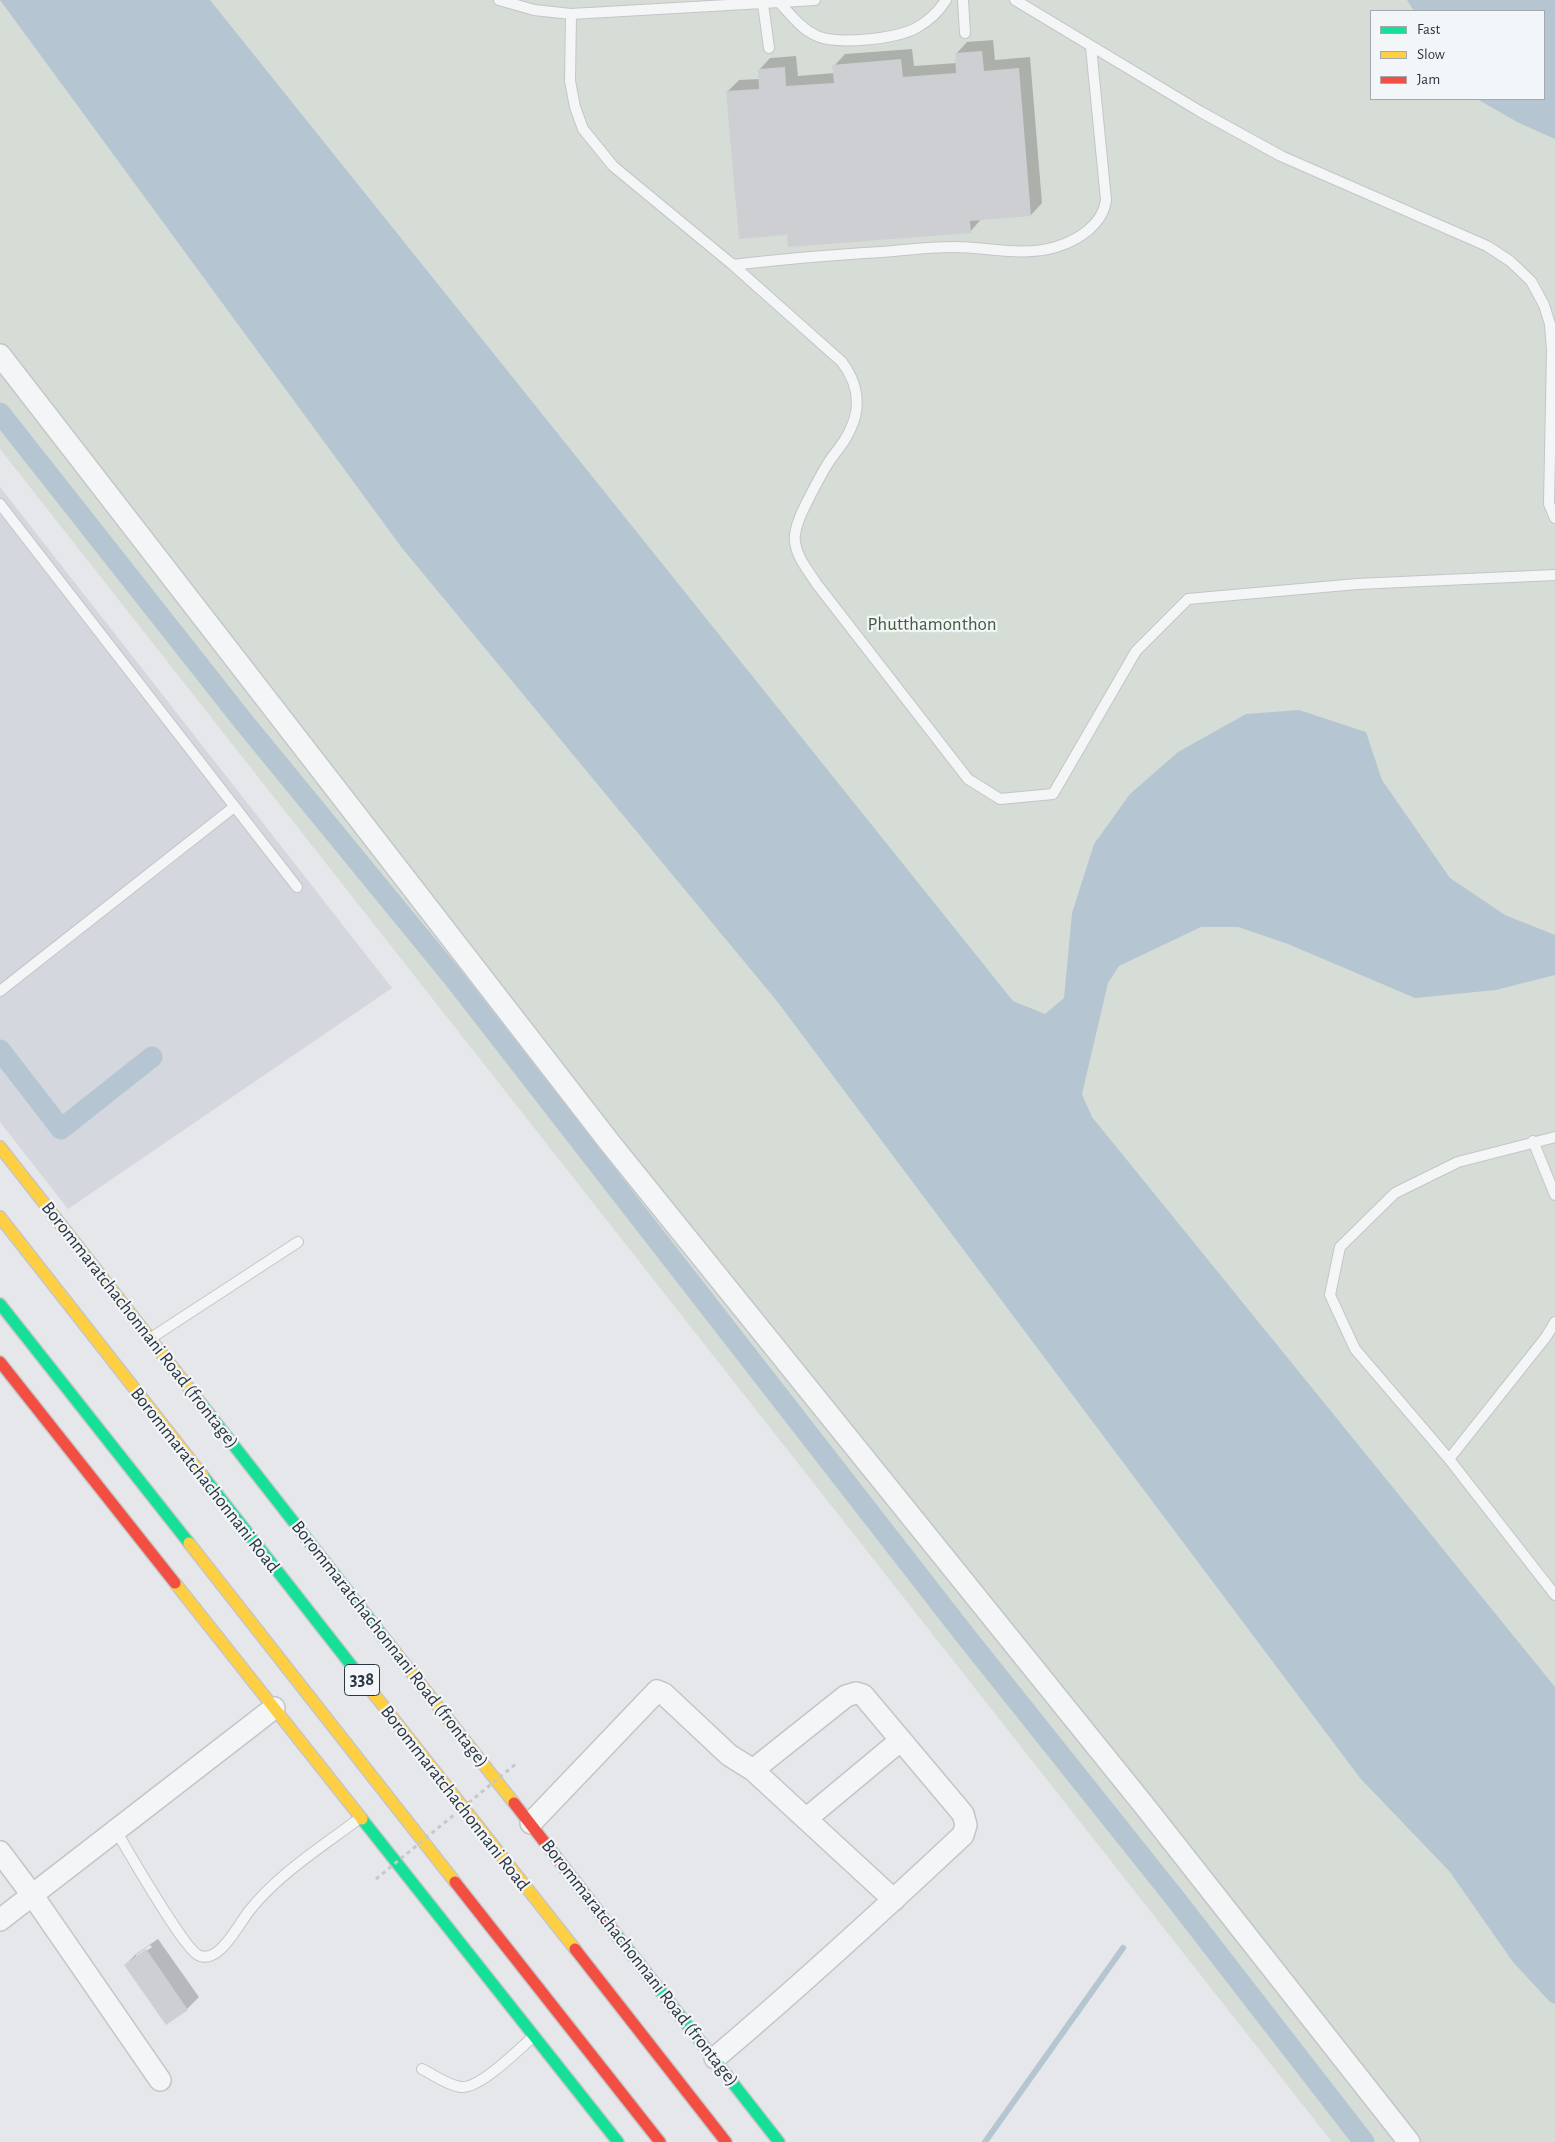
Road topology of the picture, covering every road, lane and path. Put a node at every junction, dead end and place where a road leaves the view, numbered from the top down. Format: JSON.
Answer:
{"nodes":[{"id":1,"x":499,"y":0,"type":"edge"},
{"id":2,"x":815,"y":0,"type":"edge"},
{"id":3,"x":946,"y":0,"type":"edge"},
{"id":4,"x":962,"y":0,"type":"edge"},
{"id":5,"x":1015,"y":0,"type":"edge"},
{"id":6,"x":780,"y":3,"type":"junction"},
{"id":7,"x":763,"y":4,"type":"junction"},
{"id":8,"x":534,"y":5,"type":"edge"},
{"id":9,"x":571,"y":14,"type":"junction"},
{"id":10,"x":965,"y":34,"type":"dead end"},
{"id":11,"x":1091,"y":47,"type":"junction"},
{"id":12,"x":768,"y":48,"type":"dead end"},
{"id":13,"x":733,"y":265,"type":"junction"},
{"id":14,"x":0,"y":355,"type":"edge"},
{"id":15,"x":0,"y":504,"type":"edge"},
{"id":16,"x":1555,"y":518,"type":"edge"},
{"id":17,"x":1555,"y":575,"type":"edge"},
{"id":18,"x":234,"y":807,"type":"junction"},
{"id":19,"x":297,"y":887,"type":"dead end"},
{"id":20,"x":3,"y":989,"type":"edge"},
{"id":21,"x":1555,"y":1137,"type":"edge"},
{"id":22,"x":1532,"y":1141,"type":"junction"},
{"id":23,"x":0,"y":1147,"type":"edge"},
{"id":24,"x":1555,"y":1195,"type":"edge"},
{"id":25,"x":0,"y":1217,"type":"edge"},
{"id":26,"x":298,"y":1242,"type":"dead end"},
{"id":27,"x":0,"y":1304,"type":"edge"},
{"id":28,"x":1555,"y":1322,"type":"edge"},
{"id":29,"x":150,"y":1338,"type":"junction"},
{"id":30,"x":0,"y":1362,"type":"edge"},
{"id":31,"x":1450,"y":1459,"type":"junction"},
{"id":32,"x":1555,"y":1595,"type":"edge"},
{"id":33,"x":274,"y":1708,"type":"junction"},
{"id":34,"x":901,"y":1740,"type":"junction"},
{"id":35,"x":517,"y":1763,"type":"dead end"},
{"id":36,"x":753,"y":1770,"type":"junction"},
{"id":37,"x":361,"y":1817,"type":"junction"},
{"id":38,"x":806,"y":1819,"type":"junction"},
{"id":39,"x":531,"y":1823,"type":"junction"},
{"id":40,"x":116,"y":1831,"type":"junction"},
{"id":41,"x":0,"y":1852,"type":"edge"},
{"id":42,"x":376,"y":1879,"type":"dead end"},
{"id":43,"x":33,"y":1896,"type":"junction"},
{"id":44,"x":894,"y":1900,"type":"junction"},
{"id":45,"x":0,"y":1920,"type":"edge"},
{"id":46,"x":535,"y":2036,"type":"junction"},
{"id":47,"x":715,"y":2058,"type":"junction"},
{"id":48,"x":422,"y":2069,"type":"dead end"},
{"id":49,"x":160,"y":2080,"type":"dead end"},
{"id":50,"x":618,"y":2142,"type":"edge"},
{"id":51,"x":660,"y":2142,"type":"edge"},
{"id":52,"x":726,"y":2142,"type":"edge"},
{"id":53,"x":779,"y":2142,"type":"edge"},
{"id":54,"x":1409,"y":2142,"type":"edge"}],
"edges":[{"from":1,"to":8,"type":"lane"},
{"from":2,"to":6,"type":"lane"},
{"from":3,"to":6,"type":"lane"},
{"from":4,"to":10,"type":"lane"},
{"from":5,"to":11,"type":"lane"},
{"from":6,"to":7,"type":"lane"},
{"from":7,"to":9,"type":"lane"},
{"from":7,"to":12,"type":"lane"},
{"from":8,"to":9,"type":"lane"},
{"from":9,"to":13,"type":"lane"},
{"from":11,"to":13,"type":"lane"},
{"from":11,"to":16,"type":"lane"},
{"from":13,"to":17,"type":"lane"},
{"from":14,"to":54,"type":"street"},
{"from":15,"to":18,"type":"lane"},
{"from":18,"to":19,"type":"lane"},
{"from":18,"to":20,"type":"lane"},
{"from":21,"to":22,"type":"lane"},
{"from":22,"to":24,"type":"lane"},
{"from":22,"to":31,"type":"lane"},
{"from":23,"to":29,"type":"main road","name":"Borommaratchachonnani Road (frontage)","number":"338"},
{"from":25,"to":52,"type":"main road","name":"Borommaratchachonnani Road","number":"338"},
{"from":26,"to":29,"type":"lane"},
{"from":27,"to":51,"type":"main road"},
{"from":28,"to":31,"type":"lane"},
{"from":29,"to":39,"type":"main road","name":"Borommaratchachonnani Road (frontage)","number":"338"},
{"from":30,"to":33,"type":"main road"},
{"from":31,"to":32,"type":"lane"},
{"from":33,"to":37,"type":"main road"},
{"from":33,"to":40,"type":"street"},
{"from":34,"to":36,"type":"street"},
{"from":34,"to":38,"type":"street"},
{"from":34,"to":44,"type":"street"},
{"from":35,"to":42,"type":"path","bridge":true},
{"from":36,"to":38,"type":"street"},
{"from":36,"to":39,"type":"street"},
{"from":37,"to":40,"type":"lane"},
{"from":37,"to":46,"type":"main road"},
{"from":38,"to":44,"type":"street"},
{"from":39,"to":47,"type":"main road","name":"Borommaratchachonnani Road (frontage)","number":"338"},
{"from":40,"to":43,"type":"street"},
{"from":41,"to":43,"type":"street"},
{"from":43,"to":45,"type":"street"},
{"from":43,"to":49,"type":"street"},
{"from":44,"to":47,"type":"street"},
{"from":46,"to":48,"type":"lane"},
{"from":46,"to":50,"type":"main road"},
{"from":47,"to":53,"type":"main road","name":"Borommaratchachonnani Road (frontage)","number":"338"}]}
